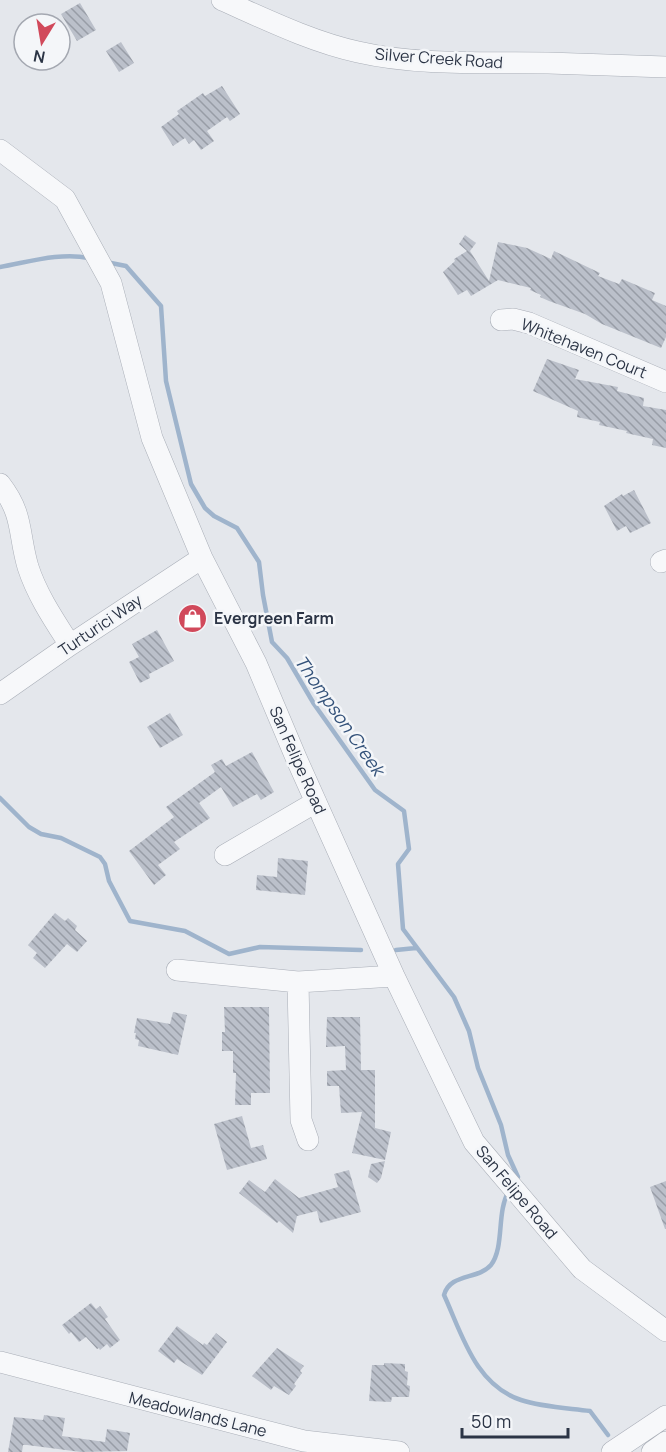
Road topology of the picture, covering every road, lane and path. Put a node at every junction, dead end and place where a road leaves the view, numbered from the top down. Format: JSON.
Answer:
{"nodes":[{"id":1,"x":222,"y":0,"type":"edge"},
{"id":2,"x":666,"y":67,"type":"edge"},
{"id":3,"x":0,"y":150,"type":"edge"},
{"id":4,"x":501,"y":320,"type":"dead end"},
{"id":5,"x":666,"y":382,"type":"edge"},
{"id":6,"x":0,"y":483,"type":"edge"},
{"id":7,"x":202,"y":558,"type":"junction"},
{"id":8,"x":70,"y":645,"type":"junction"},
{"id":9,"x":0,"y":694,"type":"edge"},
{"id":10,"x":316,"y":802,"type":"junction"},
{"id":11,"x":225,"y":855,"type":"dead end"},
{"id":12,"x":177,"y":970,"type":"dead end"},
{"id":13,"x":394,"y":976,"type":"junction"},
{"id":14,"x":298,"y":982,"type":"junction"},
{"id":15,"x":308,"y":1140,"type":"dead end"},
{"id":16,"x":666,"y":1331,"type":"edge"},
{"id":17,"x":0,"y":1362,"type":"edge"},
{"id":18,"x":666,"y":1416,"type":"edge"},
{"id":19,"x":666,"y":1442,"type":"edge"},
{"id":20,"x":399,"y":1452,"type":"edge"},
{"id":21,"x":612,"y":1452,"type":"edge"},
{"id":22,"x":651,"y":1452,"type":"edge"}],
"edges":[{"from":1,"to":2,"type":"street","name":"Silver Creek Road"},
{"from":3,"to":7,"type":"street","name":"San Felipe Road"},
{"from":4,"to":5,"type":"street","name":"Whitehaven Court"},
{"from":6,"to":8,"type":"street"},
{"from":7,"to":8,"type":"street","name":"Turturici Way"},
{"from":7,"to":10,"type":"street","name":"San Felipe Road"},
{"from":8,"to":9,"type":"street","name":"Turturici Way"},
{"from":10,"to":11,"type":"street"},
{"from":10,"to":13,"type":"street","name":"San Felipe Road"},
{"from":12,"to":14,"type":"street"},
{"from":13,"to":14,"type":"street"},
{"from":13,"to":16,"type":"street","name":"San Felipe Road"},
{"from":14,"to":15,"type":"street"},
{"from":17,"to":20,"type":"street","name":"Meadowlands Lane"},
{"from":18,"to":21,"type":"street"},
{"from":19,"to":22,"type":"street"}]}
